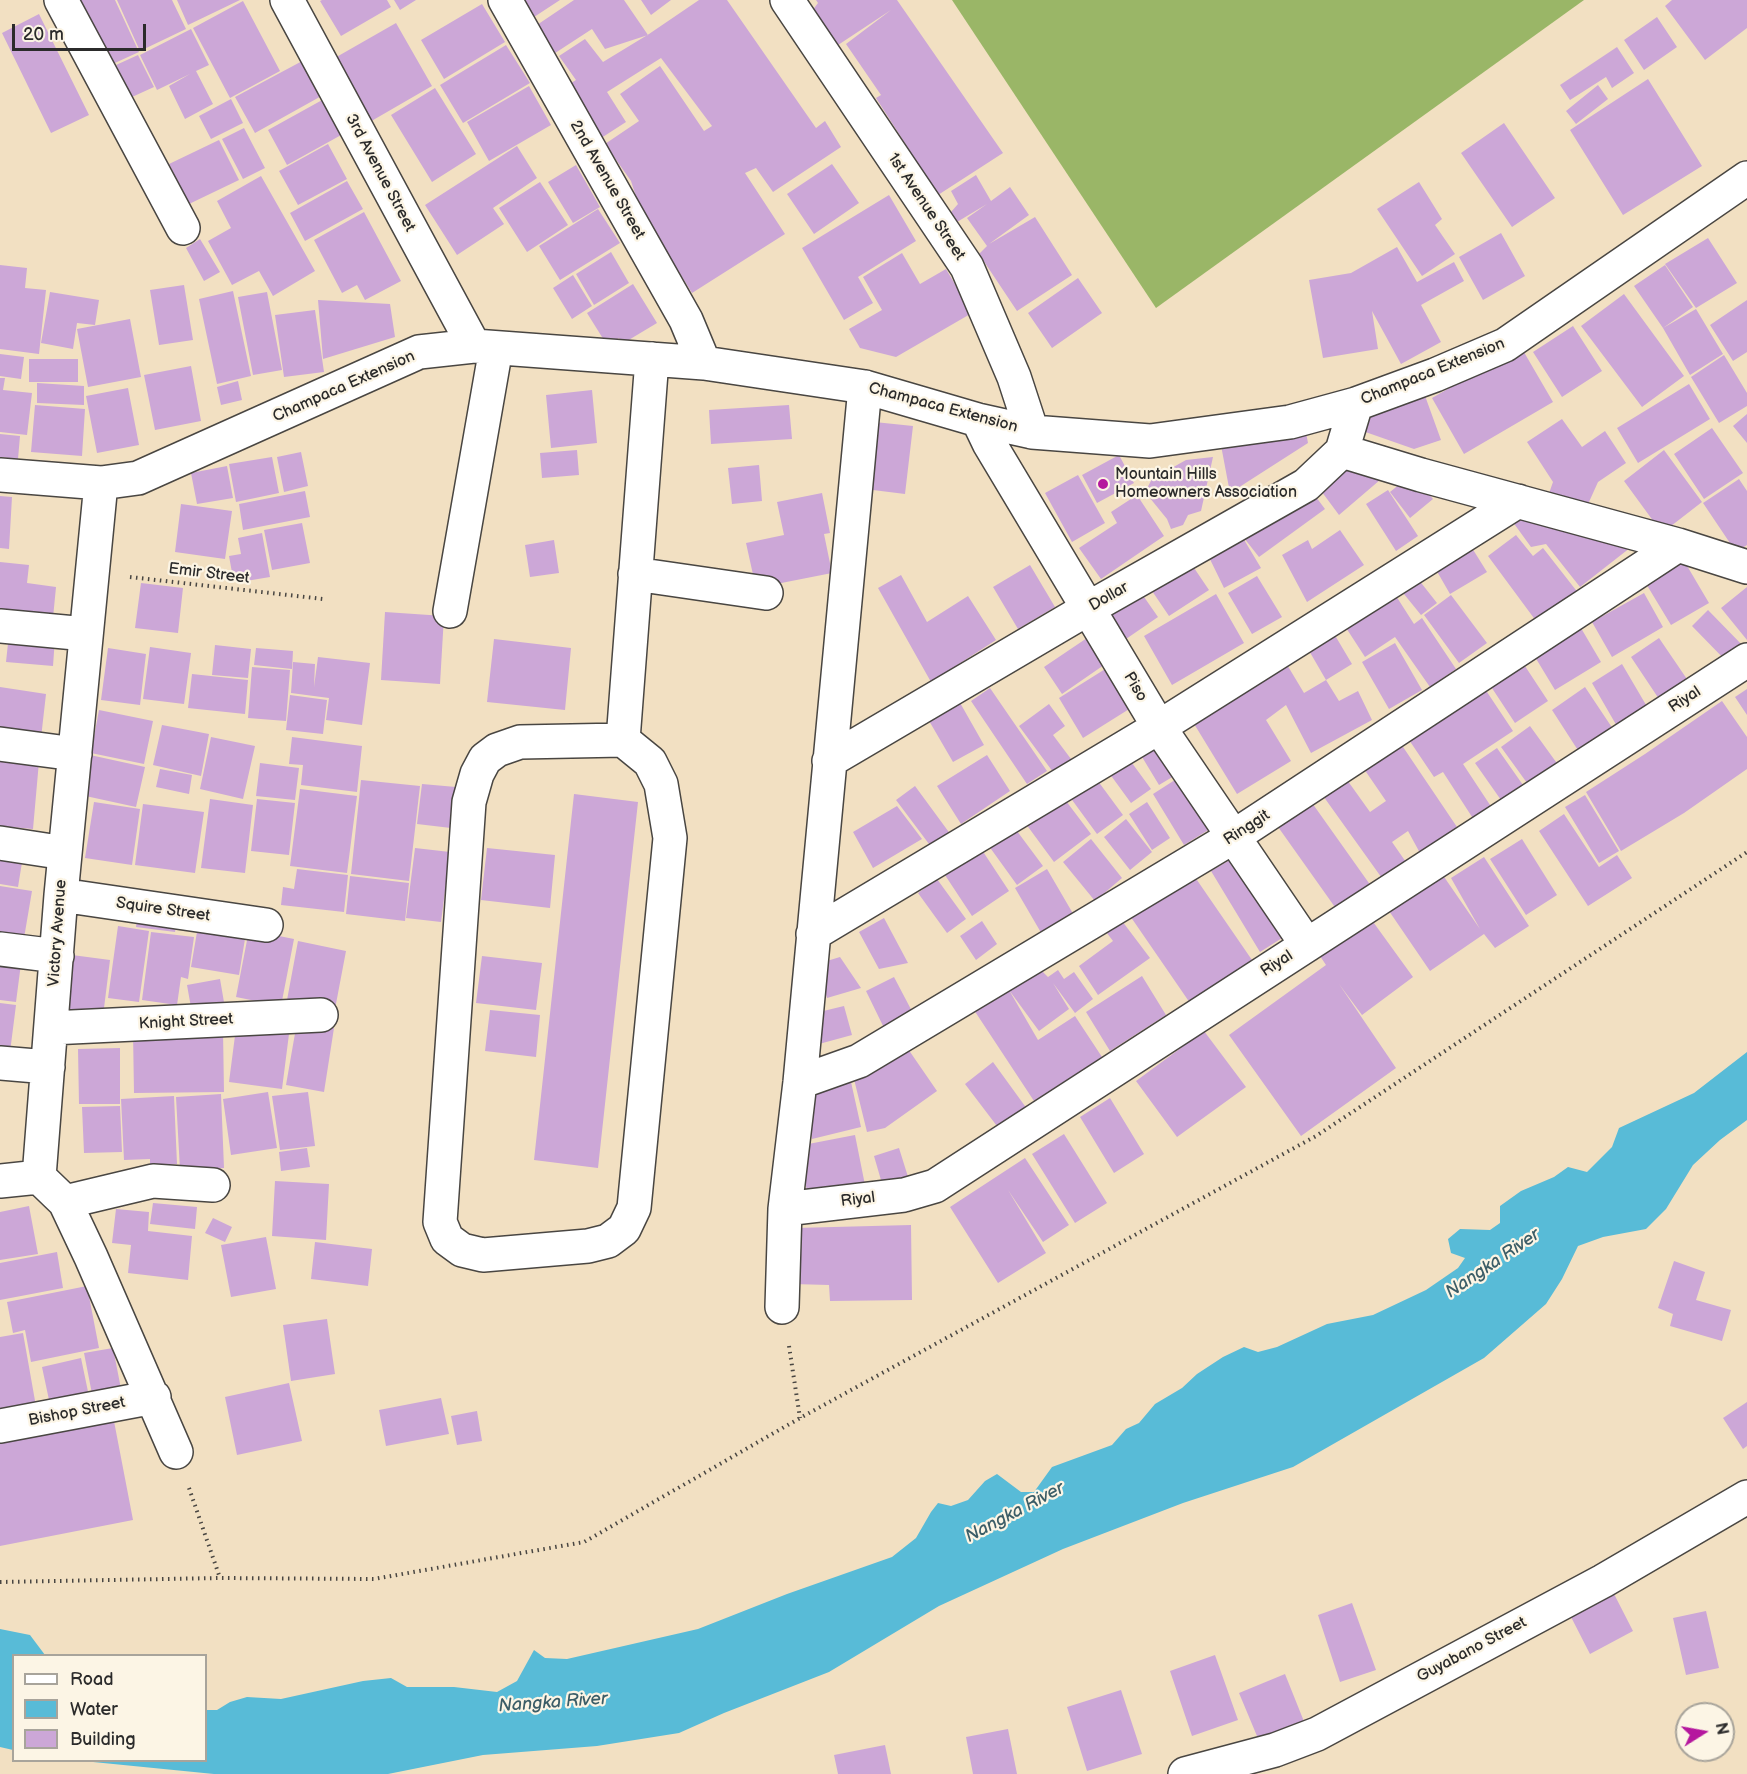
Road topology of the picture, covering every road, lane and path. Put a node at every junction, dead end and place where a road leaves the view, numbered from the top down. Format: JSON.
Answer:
{"nodes":[{"id":1,"x":61,"y":0,"type":"edge"},
{"id":2,"x":287,"y":0,"type":"edge"},
{"id":3,"x":505,"y":0,"type":"edge"},
{"id":4,"x":787,"y":0,"type":"edge"},
{"id":5,"x":1747,"y":178,"type":"edge"},
{"id":6,"x":183,"y":228,"type":"dead end"},
{"id":7,"x":485,"y":347,"type":"junction"},
{"id":8,"x":652,"y":358,"type":"junction"},
{"id":9,"x":704,"y":363,"type":"junction"},
{"id":10,"x":865,"y":387,"type":"junction"},
{"id":11,"x":1356,"y":404,"type":"junction"},
{"id":12,"x":978,"y":420,"type":"junction"},
{"id":13,"x":1032,"y":432,"type":"junction"},
{"id":14,"x":1341,"y":451,"type":"junction"},
{"id":15,"x":0,"y":475,"type":"edge"},
{"id":16,"x":101,"y":483,"type":"junction"},
{"id":17,"x":1518,"y":501,"type":"junction"},
{"id":18,"x":1678,"y":545,"type":"junction"},
{"id":19,"x":1747,"y":567,"type":"edge"},
{"id":20,"x":91,"y":572,"type":"junction"},
{"id":21,"x":635,"y":574,"type":"junction"},
{"id":22,"x":766,"y":593,"type":"dead end"},
{"id":23,"x":323,"y":599,"type":"dead end"},
{"id":24,"x":1089,"y":608,"type":"junction"},
{"id":25,"x":450,"y":610,"type":"dead end"},
{"id":26,"x":0,"y":626,"type":"edge"},
{"id":27,"x":86,"y":634,"type":"junction"},
{"id":28,"x":1747,"y":660,"type":"edge"},
{"id":29,"x":1159,"y":727,"type":"junction"},
{"id":30,"x":622,"y":740,"type":"junction"},
{"id":31,"x":0,"y":744,"type":"edge"},
{"id":32,"x":75,"y":754,"type":"junction"},
{"id":33,"x":829,"y":761,"type":"junction"},
{"id":34,"x":1233,"y":837,"type":"junction"},
{"id":35,"x":0,"y":843,"type":"edge"},
{"id":36,"x":65,"y":852,"type":"junction"},
{"id":37,"x":1747,"y":852,"type":"edge"},
{"id":38,"x":61,"y":895,"type":"junction"},
{"id":39,"x":266,"y":925,"type":"dead end"},
{"id":40,"x":813,"y":934,"type":"junction"},
{"id":41,"x":1307,"y":945,"type":"junction"},
{"id":42,"x":0,"y":949,"type":"edge"},
{"id":43,"x":57,"y":956,"type":"junction"},
{"id":44,"x":321,"y":1015,"type":"dead end"},
{"id":45,"x":51,"y":1028,"type":"junction"},
{"id":46,"x":0,"y":1063,"type":"edge"},
{"id":47,"x":48,"y":1067,"type":"junction"},
{"id":48,"x":800,"y":1082,"type":"junction"},
{"id":49,"x":39,"y":1177,"type":"junction"},
{"id":50,"x":0,"y":1181,"type":"edge"},
{"id":51,"x":213,"y":1185,"type":"dead end"},
{"id":52,"x":65,"y":1202,"type":"junction"},
{"id":53,"x":785,"y":1209,"type":"junction"},
{"id":54,"x":783,"y":1307,"type":"joint"},
{"id":55,"x":154,"y":1397,"type":"junction"},
{"id":56,"x":800,"y":1418,"type":"junction"},
{"id":57,"x":0,"y":1426,"type":"edge"},
{"id":58,"x":176,"y":1452,"type":"joint"},
{"id":59,"x":1747,"y":1497,"type":"edge"},
{"id":60,"x":220,"y":1578,"type":"junction"},
{"id":61,"x":0,"y":1582,"type":"edge"},
{"id":62,"x":1185,"y":1774,"type":"edge"}],
"edges":[{"from":1,"to":6,"type":"street"},
{"from":2,"to":7,"type":"street","name":"3rd Avenue Street"},
{"from":3,"to":9,"type":"street","name":"2nd Avenue Street"},
{"from":4,"to":13,"type":"street","name":"1st Avenue Street"},
{"from":5,"to":11,"type":"street","name":"Champaca Extension"},
{"from":7,"to":8,"type":"street","name":"Champaca Extension"},
{"from":7,"to":16,"type":"street","name":"Champaca Extension"},
{"from":7,"to":25,"type":"street"},
{"from":8,"to":9,"type":"street","name":"Champaca Extension"},
{"from":8,"to":21,"type":"street"},
{"from":9,"to":10,"type":"street","name":"Champaca Extension"},
{"from":10,"to":12,"type":"street","name":"Champaca Extension"},
{"from":10,"to":33,"type":"street"},
{"from":11,"to":13,"type":"street","name":"Champaca Extension"},
{"from":11,"to":14,"type":"street","name":"Dollar"},
{"from":12,"to":13,"type":"street","name":"Champaca Extension"},
{"from":12,"to":24,"type":"street","name":"Piso"},
{"from":14,"to":17,"type":"street"},
{"from":14,"to":24,"type":"street","name":"Dollar"},
{"from":15,"to":16,"type":"street"},
{"from":16,"to":20,"type":"street","name":"Victory Avenue"},
{"from":17,"to":18,"type":"street"},
{"from":17,"to":29,"type":"street"},
{"from":18,"to":19,"type":"street"},
{"from":18,"to":34,"type":"street","name":"Ringgit"},
{"from":20,"to":23,"type":"path","name":"Emir Street"},
{"from":20,"to":27,"type":"street","name":"Victory Avenue"},
{"from":21,"to":22,"type":"street"},
{"from":21,"to":30,"type":"street"},
{"from":24,"to":29,"type":"street","name":"Piso"},
{"from":24,"to":33,"type":"street","name":"Dollar"},
{"from":26,"to":27,"type":"street"},
{"from":27,"to":32,"type":"street","name":"Victory Avenue"},
{"from":28,"to":41,"type":"street","name":"Riyal"},
{"from":29,"to":34,"type":"street","name":"Piso"},
{"from":29,"to":40,"type":"street"},
{"from":30,"to":30,"type":"street"},
{"from":31,"to":32,"type":"street"},
{"from":32,"to":36,"type":"street","name":"Victory Avenue"},
{"from":33,"to":40,"type":"street"},
{"from":34,"to":41,"type":"street","name":"Piso"},
{"from":34,"to":48,"type":"street","name":"Ringgit"},
{"from":35,"to":36,"type":"street"},
{"from":36,"to":38,"type":"street","name":"Victory Avenue"},
{"from":37,"to":56,"type":"path"},
{"from":38,"to":39,"type":"street","name":"Squire Street"},
{"from":38,"to":43,"type":"street","name":"Victory Avenue"},
{"from":40,"to":48,"type":"street"},
{"from":41,"to":53,"type":"street","name":"Riyal"},
{"from":42,"to":43,"type":"street"},
{"from":43,"to":45,"type":"street","name":"Victory Avenue"},
{"from":44,"to":45,"type":"street","name":"Knight Street"},
{"from":45,"to":47,"type":"street","name":"Victory Avenue"},
{"from":46,"to":47,"type":"street"},
{"from":47,"to":49,"type":"street","name":"Victory Avenue"},
{"from":48,"to":53,"type":"street"},
{"from":49,"to":50,"type":"street"},
{"from":49,"to":52,"type":"street"},
{"from":51,"to":52,"type":"street"},
{"from":52,"to":55,"type":"street"},
{"from":53,"to":54,"type":"street"},
{"from":54,"to":56,"type":"path"},
{"from":55,"to":57,"type":"street","name":"Bishop Street"},
{"from":55,"to":58,"type":"street"},
{"from":56,"to":60,"type":"path"},
{"from":58,"to":60,"type":"path"},
{"from":59,"to":62,"type":"street","name":"Guyabano Street"},
{"from":60,"to":61,"type":"path"}]}
